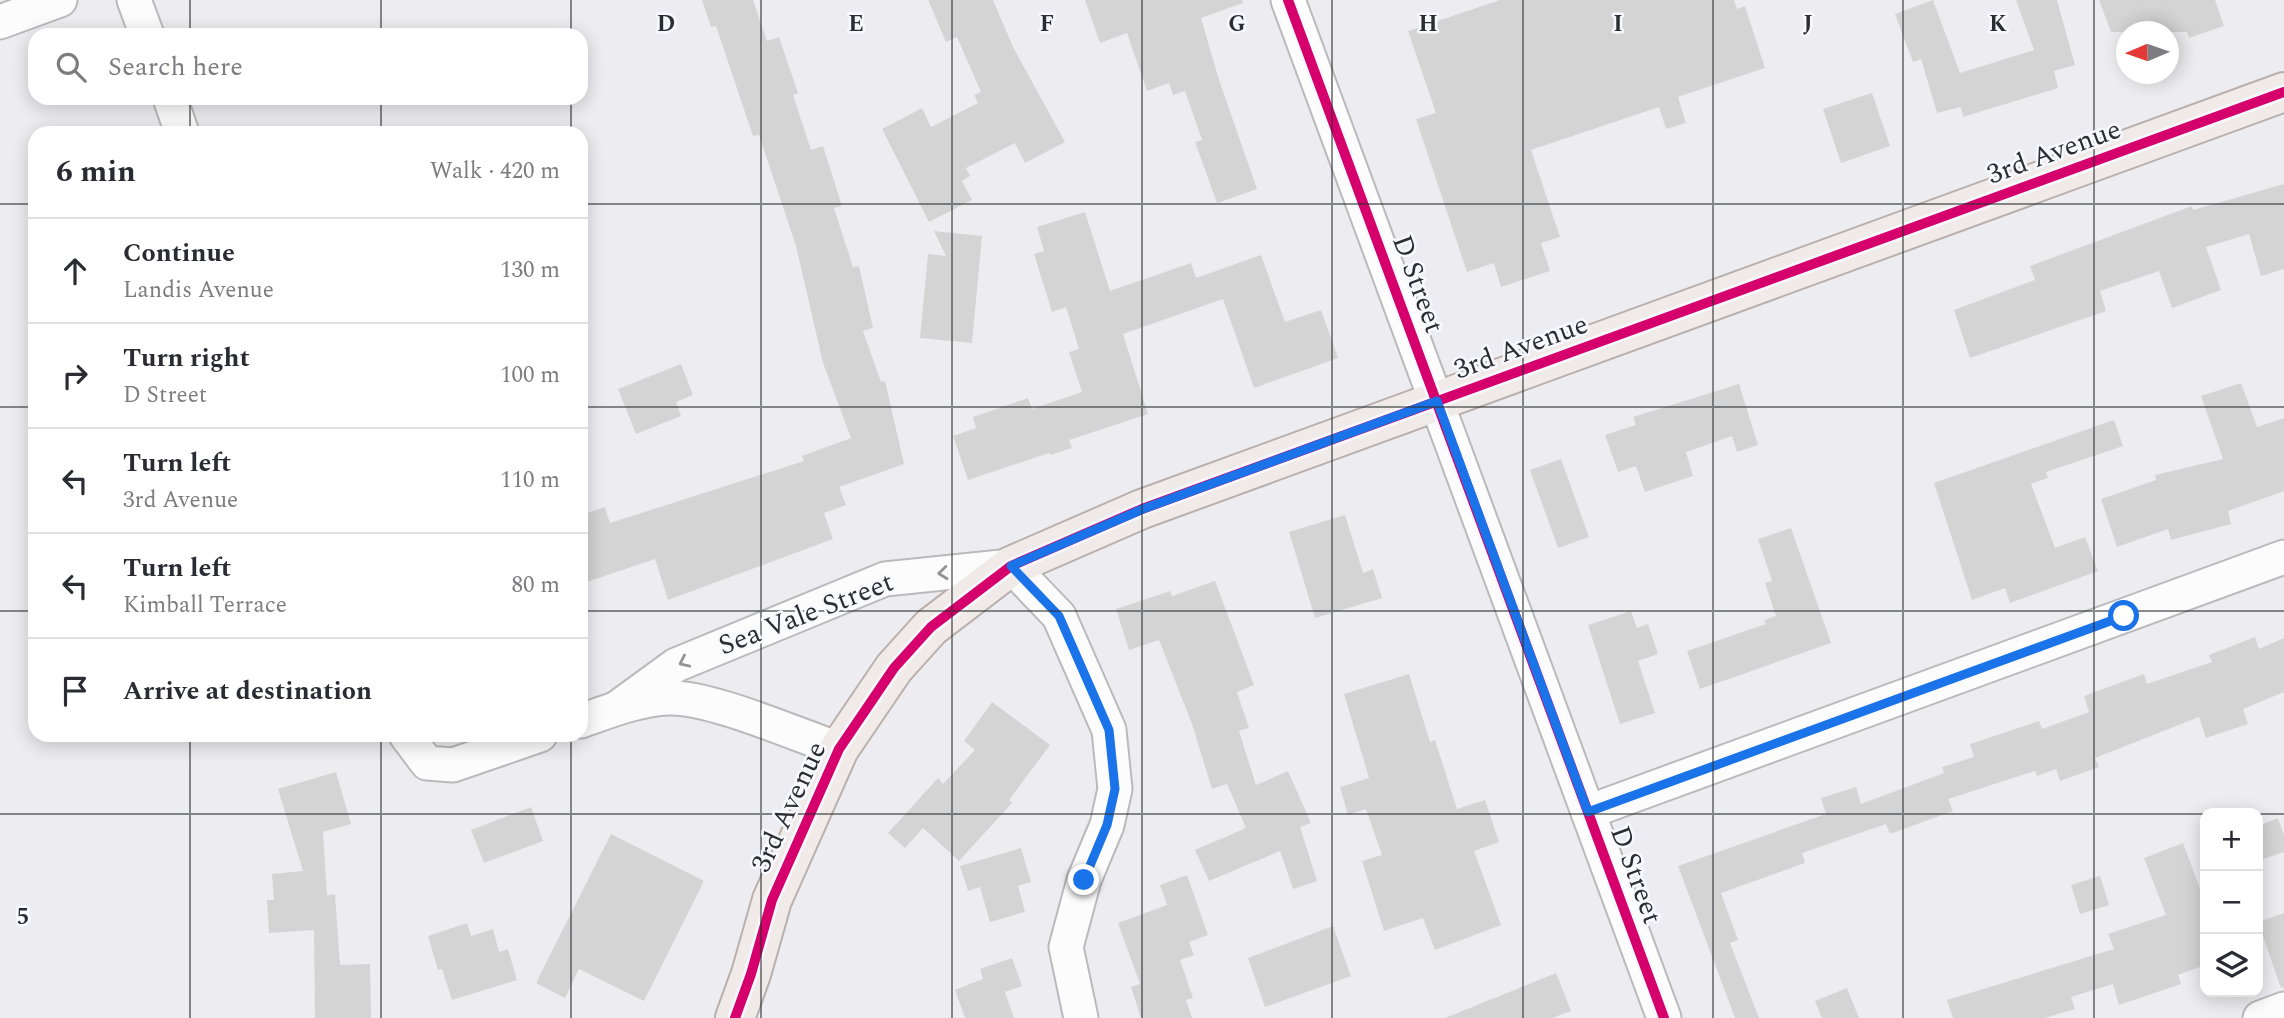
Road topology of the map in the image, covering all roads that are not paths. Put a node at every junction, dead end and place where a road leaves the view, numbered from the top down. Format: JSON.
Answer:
{"nodes":[{"id":1,"x":60,"y":0,"type":"edge"},
{"id":2,"x":134,"y":0,"type":"edge"},
{"id":3,"x":1288,"y":0,"type":"edge"},
{"id":4,"x":0,"y":22,"type":"edge"},
{"id":5,"x":144,"y":28,"type":"edge"},
{"id":6,"x":2284,"y":92,"type":"edge"},
{"id":7,"x":172,"y":105,"type":"edge"},
{"id":8,"x":180,"y":126,"type":"edge"},
{"id":9,"x":1437,"y":401,"type":"junction"},
{"id":10,"x":2284,"y":557,"type":"edge"},
{"id":11,"x":1011,"y":566,"type":"junction"},
{"id":12,"x":617,"y":708,"type":"junction"},
{"id":13,"x":588,"y":718,"type":"edge"},
{"id":14,"x":411,"y":742,"type":"edge"},
{"id":15,"x":520,"y":742,"type":"edge"},
{"id":16,"x":839,"y":750,"type":"junction"},
{"id":17,"x":1588,"y":812,"type":"junction"},
{"id":18,"x":2284,"y":1009,"type":"edge"},
{"id":19,"x":735,"y":1018,"type":"edge"},
{"id":20,"x":1081,"y":1018,"type":"edge"},
{"id":21,"x":1664,"y":1018,"type":"edge"},
{"id":22,"x":2260,"y":1018,"type":"edge"}],
"edges":[{"from":1,"to":4,"type":"street"},
{"from":2,"to":5,"type":"street"},
{"from":3,"to":9,"type":"street","name":"D Street"},
{"from":6,"to":9,"type":"main road","name":"3rd Avenue"},
{"from":7,"to":8,"type":"street"},
{"from":9,"to":11,"type":"main road","name":"3rd Avenue"},
{"from":9,"to":17,"type":"street","name":"D Street"},
{"from":10,"to":17,"type":"street"},
{"from":11,"to":12,"type":"street","name":"Sea Vale Street","one_way":true},
{"from":11,"to":16,"type":"main road","name":"3rd Avenue"},
{"from":11,"to":20,"type":"street"},
{"from":12,"to":13,"type":"street","name":"Sea Vale Street"},
{"from":12,"to":16,"type":"street","name":"Sea Vale Street"},
{"from":14,"to":15,"type":"street"},
{"from":16,"to":19,"type":"main road","name":"3rd Avenue"},
{"from":17,"to":21,"type":"street","name":"D Street"},
{"from":18,"to":22,"type":"street"}]}
